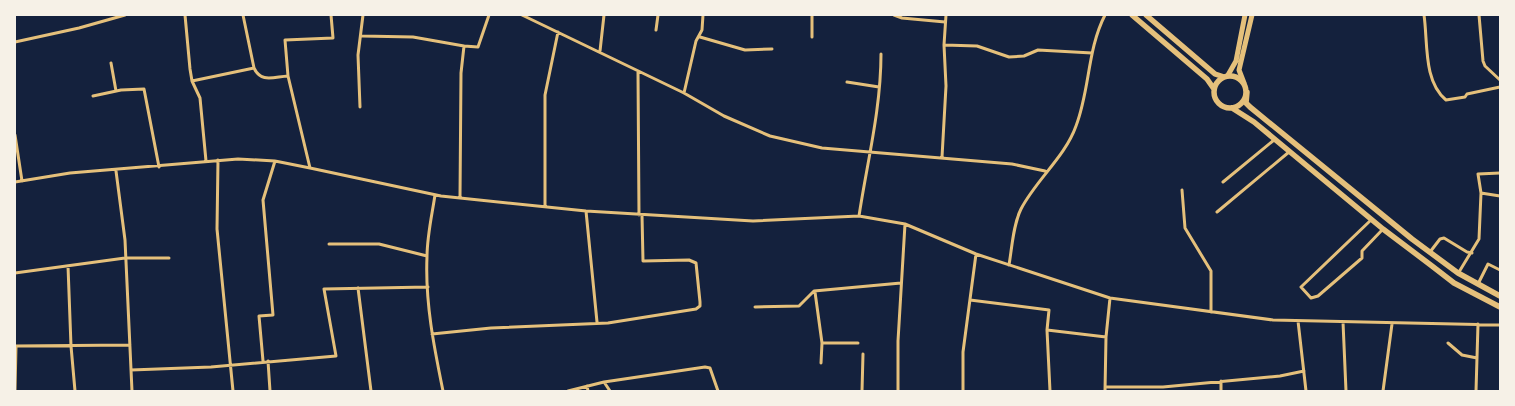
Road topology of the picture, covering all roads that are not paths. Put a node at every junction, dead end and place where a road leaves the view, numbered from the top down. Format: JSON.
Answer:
{"nodes":[{"id":1,"x":125,"y":15,"type":"edge"},
{"id":2,"x":185,"y":15,"type":"edge"},
{"id":3,"x":243,"y":15,"type":"edge"},
{"id":4,"x":331,"y":15,"type":"edge"},
{"id":5,"x":363,"y":15,"type":"edge"},
{"id":6,"x":489,"y":15,"type":"edge"},
{"id":7,"x":522,"y":15,"type":"edge"},
{"id":8,"x":604,"y":15,"type":"edge"},
{"id":9,"x":658,"y":15,"type":"edge"},
{"id":10,"x":703,"y":15,"type":"edge"},
{"id":11,"x":812,"y":15,"type":"edge"},
{"id":12,"x":894,"y":15,"type":"edge"},
{"id":13,"x":946,"y":15,"type":"edge"},
{"id":14,"x":1105,"y":15,"type":"edge"},
{"id":15,"x":1132,"y":15,"type":"edge"},
{"id":16,"x":1146,"y":15,"type":"edge"},
{"id":17,"x":1245,"y":15,"type":"edge"},
{"id":18,"x":1252,"y":15,"type":"edge"},
{"id":19,"x":1424,"y":15,"type":"edge"},
{"id":20,"x":1479,"y":15,"type":"edge"},
{"id":21,"x":945,"y":22,"type":"junction"},
{"id":22,"x":656,"y":30,"type":"dead end"},
{"id":23,"x":558,"y":32,"type":"junction"},
{"id":24,"x":362,"y":36,"type":"junction"},
{"id":25,"x":700,"y":37,"type":"junction"},
{"id":26,"x":812,"y":37,"type":"dead end"},
{"id":27,"x":15,"y":42,"type":"edge"},
{"id":28,"x":944,"y":45,"type":"junction"},
{"id":29,"x":464,"y":46,"type":"junction"},
{"id":30,"x":772,"y":49,"type":"dead end"},
{"id":31,"x":600,"y":52,"type":"junction"},
{"id":32,"x":1092,"y":53,"type":"junction"},
{"id":33,"x":881,"y":54,"type":"dead end"},
{"id":34,"x":111,"y":63,"type":"dead end"},
{"id":35,"x":254,"y":68,"type":"junction"},
{"id":36,"x":638,"y":72,"type":"junction"},
{"id":37,"x":288,"y":76,"type":"junction"},
{"id":38,"x":1226,"y":76,"type":"junction"},
{"id":39,"x":1500,"y":80,"type":"edge"},
{"id":40,"x":192,"y":82,"type":"junction"},
{"id":41,"x":846,"y":82,"type":"dead end"},
{"id":42,"x":1244,"y":83,"type":"junction"},
{"id":43,"x":879,"y":87,"type":"junction"},
{"id":44,"x":1500,"y":87,"type":"edge"},
{"id":45,"x":1214,"y":89,"type":"junction"},
{"id":46,"x":116,"y":91,"type":"junction"},
{"id":47,"x":1247,"y":92,"type":"junction"},
{"id":48,"x":684,"y":93,"type":"junction"},
{"id":49,"x":93,"y":96,"type":"dead end"},
{"id":50,"x":360,"y":106,"type":"dead end"},
{"id":51,"x":1232,"y":108,"type":"junction"},
{"id":52,"x":15,"y":136,"type":"edge"},
{"id":53,"x":1274,"y":140,"type":"junction"},
{"id":54,"x":1289,"y":152,"type":"junction"},
{"id":55,"x":870,"y":153,"type":"junction"},
{"id":56,"x":942,"y":157,"type":"junction"},
{"id":57,"x":218,"y":160,"type":"junction"},
{"id":58,"x":206,"y":161,"type":"junction"},
{"id":59,"x":274,"y":161,"type":"junction"},
{"id":60,"x":159,"y":167,"type":"junction"},
{"id":61,"x":310,"y":168,"type":"junction"},
{"id":62,"x":116,"y":171,"type":"junction"},
{"id":63,"x":1046,"y":171,"type":"junction"},
{"id":64,"x":1500,"y":173,"type":"edge"},
{"id":65,"x":22,"y":181,"type":"junction"},
{"id":66,"x":15,"y":182,"type":"edge"},
{"id":67,"x":1223,"y":182,"type":"dead end"},
{"id":68,"x":1182,"y":190,"type":"dead end"},
{"id":69,"x":1481,"y":193,"type":"junction"},
{"id":70,"x":435,"y":195,"type":"junction"},
{"id":71,"x":1500,"y":196,"type":"edge"},
{"id":72,"x":460,"y":197,"type":"junction"},
{"id":73,"x":545,"y":206,"type":"junction"},
{"id":74,"x":586,"y":212,"type":"junction"},
{"id":75,"x":1217,"y":212,"type":"dead end"},
{"id":76,"x":640,"y":215,"type":"junction"},
{"id":77,"x":859,"y":216,"type":"junction"},
{"id":78,"x":1371,"y":220,"type":"junction"},
{"id":79,"x":905,"y":224,"type":"junction"},
{"id":80,"x":1383,"y":229,"type":"junction"},
{"id":81,"x":329,"y":244,"type":"dead end"},
{"id":82,"x":1430,"y":253,"type":"junction"},
{"id":83,"x":1472,"y":253,"type":"junction"},
{"id":84,"x":976,"y":254,"type":"junction"},
{"id":85,"x":426,"y":256,"type":"junction"},
{"id":86,"x":125,"y":258,"type":"junction"},
{"id":87,"x":169,"y":258,"type":"dead end"},
{"id":88,"x":1009,"y":265,"type":"junction"},
{"id":89,"x":68,"y":266,"type":"junction"},
{"id":90,"x":1500,"y":270,"type":"edge"},
{"id":91,"x":15,"y":272,"type":"edge"},
{"id":92,"x":1458,"y":273,"type":"junction"},
{"id":93,"x":901,"y":284,"type":"junction"},
{"id":94,"x":1478,"y":284,"type":"junction"},
{"id":95,"x":428,"y":287,"type":"junction"},
{"id":96,"x":358,"y":288,"type":"junction"},
{"id":97,"x":1487,"y":289,"type":"junction"},
{"id":98,"x":814,"y":291,"type":"junction"},
{"id":99,"x":1500,"y":296,"type":"edge"},
{"id":100,"x":1110,"y":298,"type":"junction"},
{"id":101,"x":1482,"y":298,"type":"junction"},
{"id":102,"x":970,"y":300,"type":"junction"},
{"id":103,"x":755,"y":307,"type":"dead end"},
{"id":104,"x":1500,"y":307,"type":"edge"},
{"id":105,"x":1210,"y":312,"type":"junction"},
{"id":106,"x":1298,"y":321,"type":"junction"},
{"id":107,"x":597,"y":322,"type":"junction"},
{"id":108,"x":1343,"y":322,"type":"junction"},
{"id":109,"x":1392,"y":324,"type":"junction"},
{"id":110,"x":1478,"y":324,"type":"junction"},
{"id":111,"x":1500,"y":325,"type":"edge"},
{"id":112,"x":1047,"y":330,"type":"junction"},
{"id":113,"x":432,"y":334,"type":"junction"},
{"id":114,"x":1106,"y":337,"type":"junction"},
{"id":115,"x":822,"y":343,"type":"junction"},
{"id":116,"x":858,"y":343,"type":"dead end"},
{"id":117,"x":1448,"y":343,"type":"dead end"},
{"id":118,"x":130,"y":345,"type":"junction"},
{"id":119,"x":15,"y":346,"type":"edge"},
{"id":120,"x":70,"y":346,"type":"junction"},
{"id":121,"x":863,"y":354,"type":"dead end"},
{"id":122,"x":1477,"y":358,"type":"junction"},
{"id":123,"x":266,"y":361,"type":"junction"},
{"id":124,"x":821,"y":363,"type":"dead end"},
{"id":125,"x":230,"y":364,"type":"junction"},
{"id":126,"x":131,"y":370,"type":"junction"},
{"id":127,"x":1304,"y":371,"type":"junction"},
{"id":128,"x":1221,"y":381,"type":"junction"},
{"id":129,"x":604,"y":382,"type":"junction"},
{"id":130,"x":587,"y":386,"type":"junction"},
{"id":131,"x":1105,"y":389,"type":"edge"},
{"id":132,"x":1163,"y":389,"type":"edge"},
{"id":133,"x":15,"y":391,"type":"edge"},
{"id":134,"x":75,"y":391,"type":"edge"},
{"id":135,"x":132,"y":391,"type":"edge"},
{"id":136,"x":233,"y":391,"type":"edge"},
{"id":137,"x":270,"y":391,"type":"edge"},
{"id":138,"x":371,"y":391,"type":"edge"},
{"id":139,"x":443,"y":391,"type":"edge"},
{"id":140,"x":568,"y":391,"type":"edge"},
{"id":141,"x":588,"y":391,"type":"edge"},
{"id":142,"x":610,"y":391,"type":"edge"},
{"id":143,"x":718,"y":391,"type":"edge"},
{"id":144,"x":862,"y":391,"type":"edge"},
{"id":145,"x":898,"y":391,"type":"edge"},
{"id":146,"x":963,"y":391,"type":"edge"},
{"id":147,"x":1050,"y":391,"type":"edge"},
{"id":148,"x":1221,"y":391,"type":"edge"},
{"id":149,"x":1306,"y":391,"type":"edge"},
{"id":150,"x":1346,"y":391,"type":"edge"},
{"id":151,"x":1383,"y":391,"type":"edge"},
{"id":152,"x":1476,"y":391,"type":"edge"}],
"edges":[{"from":1,"to":27,"type":"street"},
{"from":2,"to":40,"type":"street"},
{"from":3,"to":35,"type":"street"},
{"from":4,"to":37,"type":"street"},
{"from":5,"to":24,"type":"street"},
{"from":6,"to":29,"type":"street"},
{"from":7,"to":23,"type":"street"},
{"from":8,"to":31,"type":"street"},
{"from":9,"to":22,"type":"street"},
{"from":10,"to":25,"type":"street"},
{"from":11,"to":26,"type":"street"},
{"from":12,"to":21,"type":"street"},
{"from":13,"to":21,"type":"street"},
{"from":14,"to":32,"type":"street"},
{"from":15,"to":45,"type":"highway"},
{"from":16,"to":38,"type":"highway"},
{"from":17,"to":38,"type":"main road"},
{"from":18,"to":42,"type":"main road"},
{"from":19,"to":44,"type":"street"},
{"from":20,"to":39,"type":"street"},
{"from":21,"to":28,"type":"street"},
{"from":23,"to":31,"type":"street"},
{"from":23,"to":73,"type":"street"},
{"from":24,"to":29,"type":"street"},
{"from":24,"to":50,"type":"street"},
{"from":25,"to":30,"type":"street"},
{"from":25,"to":48,"type":"street"},
{"from":28,"to":32,"type":"street"},
{"from":28,"to":56,"type":"street"},
{"from":29,"to":72,"type":"street"},
{"from":31,"to":36,"type":"street"},
{"from":32,"to":63,"type":"street"},
{"from":33,"to":43,"type":"street"},
{"from":34,"to":46,"type":"street"},
{"from":35,"to":37,"type":"street"},
{"from":35,"to":40,"type":"street"},
{"from":36,"to":48,"type":"street"},
{"from":36,"to":76,"type":"street"},
{"from":37,"to":61,"type":"street"},
{"from":38,"to":42,"type":"highway"},
{"from":38,"to":45,"type":"highway"},
{"from":40,"to":58,"type":"street"},
{"from":41,"to":43,"type":"street"},
{"from":42,"to":47,"type":"highway"},
{"from":43,"to":55,"type":"street"},
{"from":45,"to":51,"type":"highway"},
{"from":46,"to":49,"type":"street"},
{"from":46,"to":60,"type":"street"},
{"from":47,"to":51,"type":"highway"},
{"from":47,"to":82,"type":"highway"},
{"from":48,"to":55,"type":"street"},
{"from":51,"to":53,"type":"highway"},
{"from":52,"to":65,"type":"street"},
{"from":53,"to":54,"type":"highway"},
{"from":53,"to":67,"type":"street"},
{"from":54,"to":75,"type":"street"},
{"from":54,"to":78,"type":"highway"},
{"from":55,"to":56,"type":"street"},
{"from":55,"to":77,"type":"street"},
{"from":56,"to":63,"type":"street"},
{"from":57,"to":58,"type":"street"},
{"from":57,"to":59,"type":"street"},
{"from":57,"to":125,"type":"street"},
{"from":58,"to":60,"type":"street"},
{"from":59,"to":61,"type":"street"},
{"from":59,"to":123,"type":"street"},
{"from":60,"to":62,"type":"street"},
{"from":61,"to":70,"type":"street"},
{"from":62,"to":65,"type":"street"},
{"from":62,"to":86,"type":"street"},
{"from":63,"to":88,"type":"street"},
{"from":64,"to":69,"type":"street"},
{"from":65,"to":66,"type":"street"},
{"from":68,"to":105,"type":"street"},
{"from":69,"to":71,"type":"street"},
{"from":69,"to":83,"type":"street"},
{"from":70,"to":72,"type":"street"},
{"from":70,"to":85,"type":"street"},
{"from":72,"to":73,"type":"street"},
{"from":73,"to":74,"type":"street"},
{"from":74,"to":76,"type":"street"},
{"from":74,"to":107,"type":"street"},
{"from":76,"to":77,"type":"street"},
{"from":76,"to":107,"type":"street"},
{"from":77,"to":79,"type":"street"},
{"from":78,"to":80,"type":"highway"},
{"from":78,"to":80,"type":"street"},
{"from":79,"to":84,"type":"street"},
{"from":79,"to":93,"type":"street"},
{"from":80,"to":101,"type":"highway"},
{"from":81,"to":85,"type":"street"},
{"from":82,"to":83,"type":"street"},
{"from":82,"to":92,"type":"highway"},
{"from":83,"to":92,"type":"street"},
{"from":84,"to":88,"type":"street"},
{"from":84,"to":102,"type":"street"},
{"from":85,"to":95,"type":"street"},
{"from":86,"to":87,"type":"street"},
{"from":86,"to":89,"type":"street"},
{"from":86,"to":118,"type":"street"},
{"from":88,"to":100,"type":"street"},
{"from":89,"to":91,"type":"street"},
{"from":89,"to":120,"type":"street"},
{"from":90,"to":94,"type":"street"},
{"from":92,"to":94,"type":"highway"},
{"from":93,"to":98,"type":"street"},
{"from":93,"to":145,"type":"street"},
{"from":94,"to":97,"type":"highway"},
{"from":95,"to":96,"type":"street"},
{"from":95,"to":113,"type":"street"},
{"from":96,"to":123,"type":"street"},
{"from":96,"to":138,"type":"street"},
{"from":97,"to":99,"type":"highway"},
{"from":97,"to":101,"type":"street"},
{"from":98,"to":103,"type":"street"},
{"from":98,"to":115,"type":"street"},
{"from":100,"to":105,"type":"street"},
{"from":100,"to":114,"type":"street"},
{"from":101,"to":104,"type":"highway"},
{"from":102,"to":112,"type":"street"},
{"from":102,"to":146,"type":"street"},
{"from":105,"to":106,"type":"street"},
{"from":106,"to":108,"type":"street"},
{"from":106,"to":127,"type":"street"},
{"from":107,"to":113,"type":"street"},
{"from":108,"to":109,"type":"street"},
{"from":108,"to":150,"type":"street"},
{"from":109,"to":110,"type":"street"},
{"from":109,"to":151,"type":"street"},
{"from":110,"to":111,"type":"street"},
{"from":110,"to":122,"type":"street"},
{"from":112,"to":114,"type":"street"},
{"from":112,"to":147,"type":"street"},
{"from":113,"to":139,"type":"street"},
{"from":114,"to":131,"type":"street"},
{"from":115,"to":116,"type":"street"},
{"from":115,"to":124,"type":"street"},
{"from":117,"to":122,"type":"street"},
{"from":118,"to":120,"type":"street"},
{"from":118,"to":126,"type":"street"},
{"from":119,"to":120,"type":"street"},
{"from":119,"to":133,"type":"street"},
{"from":120,"to":134,"type":"street"},
{"from":121,"to":144,"type":"street"},
{"from":122,"to":152,"type":"street"},
{"from":123,"to":125,"type":"street"},
{"from":123,"to":137,"type":"street"},
{"from":125,"to":126,"type":"street"},
{"from":125,"to":136,"type":"street"},
{"from":126,"to":135,"type":"street"},
{"from":127,"to":128,"type":"street"},
{"from":127,"to":149,"type":"street"},
{"from":128,"to":132,"type":"street"},
{"from":128,"to":148,"type":"street"},
{"from":129,"to":130,"type":"street"},
{"from":129,"to":142,"type":"street"},
{"from":129,"to":143,"type":"street"},
{"from":130,"to":140,"type":"street"},
{"from":130,"to":141,"type":"street"},
{"from":131,"to":132,"type":"street"}]}
